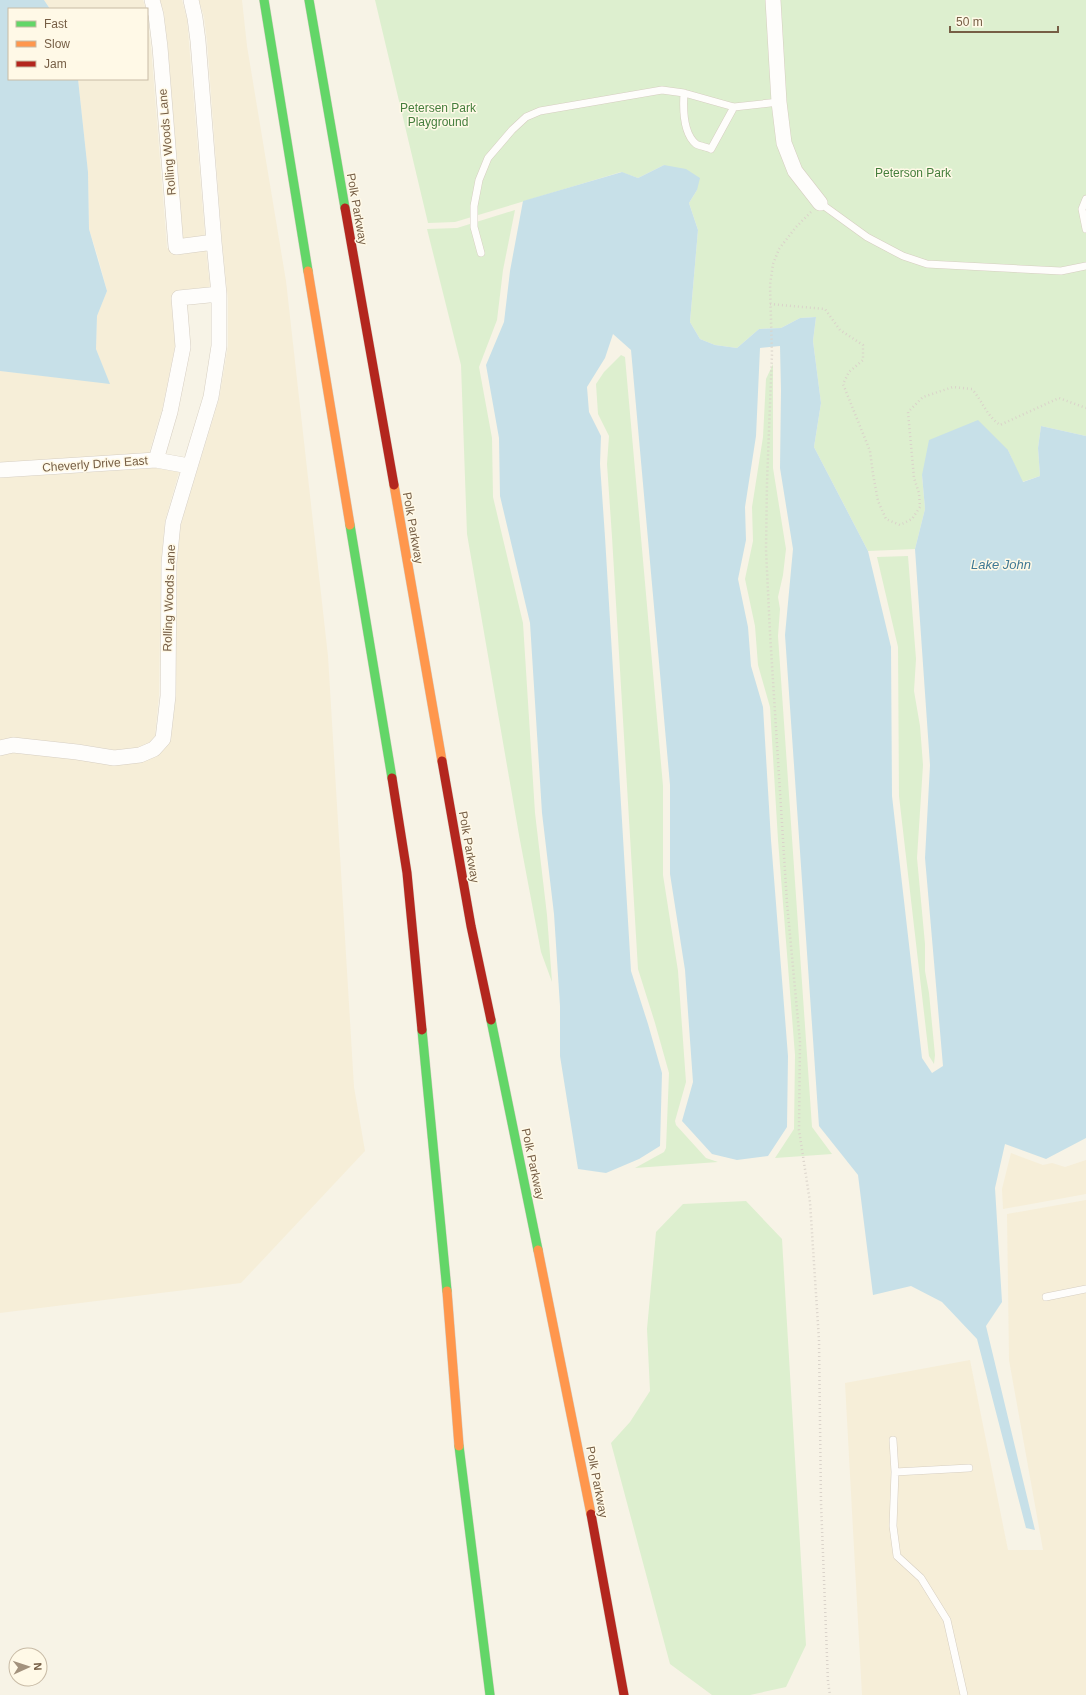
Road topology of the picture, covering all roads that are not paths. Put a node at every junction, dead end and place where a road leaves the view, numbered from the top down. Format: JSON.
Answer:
{"nodes":[{"id":1,"x":152,"y":0,"type":"edge"},
{"id":2,"x":191,"y":0,"type":"edge"},
{"id":3,"x":264,"y":0,"type":"edge"},
{"id":4,"x":309,"y":0,"type":"edge"},
{"id":5,"x":773,"y":0,"type":"edge"},
{"id":6,"x":684,"y":93,"type":"junction"},
{"id":7,"x":779,"y":102,"type":"junction"},
{"id":8,"x":734,"y":107,"type":"junction"},
{"id":9,"x":1086,"y":199,"type":"edge"},
{"id":10,"x":820,"y":203,"type":"joint"},
{"id":11,"x":1086,"y":229,"type":"edge"},
{"id":12,"x":214,"y":242,"type":"junction"},
{"id":13,"x":481,"y":253,"type":"dead end"},
{"id":14,"x":1086,"y":266,"type":"edge"},
{"id":15,"x":219,"y":294,"type":"junction"},
{"id":16,"x":156,"y":460,"type":"junction"},
{"id":17,"x":189,"y":466,"type":"junction"},
{"id":18,"x":0,"y":470,"type":"edge"},
{"id":19,"x":0,"y":748,"type":"edge"},
{"id":20,"x":1086,"y":1289,"type":"edge"},
{"id":21,"x":1046,"y":1297,"type":"dead end"},
{"id":22,"x":893,"y":1440,"type":"dead end"},
{"id":23,"x":969,"y":1468,"type":"dead end"},
{"id":24,"x":895,"y":1472,"type":"junction"},
{"id":25,"x":490,"y":1695,"type":"edge"},
{"id":26,"x":624,"y":1695,"type":"edge"},
{"id":27,"x":964,"y":1695,"type":"edge"}],
"edges":[{"from":1,"to":12,"type":"street","name":"Rolling Woods Lane"},
{"from":2,"to":12,"type":"street","name":"Rolling Woods Lane"},
{"from":3,"to":25,"type":"highway"},
{"from":4,"to":26,"type":"highway","name":"Polk Parkway"},
{"from":5,"to":7,"type":"street"},
{"from":6,"to":8,"type":"lane"},
{"from":6,"to":8,"type":"lane"},
{"from":6,"to":13,"type":"lane"},
{"from":7,"to":8,"type":"lane"},
{"from":7,"to":10,"type":"street"},
{"from":9,"to":11,"type":"lane"},
{"from":10,"to":14,"type":"lane"},
{"from":12,"to":15,"type":"street","name":"Rolling Woods Lane"},
{"from":15,"to":16,"type":"street"},
{"from":15,"to":17,"type":"street","name":"Rolling Woods Lane"},
{"from":16,"to":17,"type":"street","name":"Cheverly Drive East"},
{"from":16,"to":18,"type":"street","name":"Cheverly Drive East"},
{"from":17,"to":19,"type":"street","name":"Rolling Woods Lane"},
{"from":20,"to":21,"type":"lane"},
{"from":22,"to":24,"type":"lane"},
{"from":23,"to":24,"type":"lane"},
{"from":24,"to":27,"type":"lane"}]}
